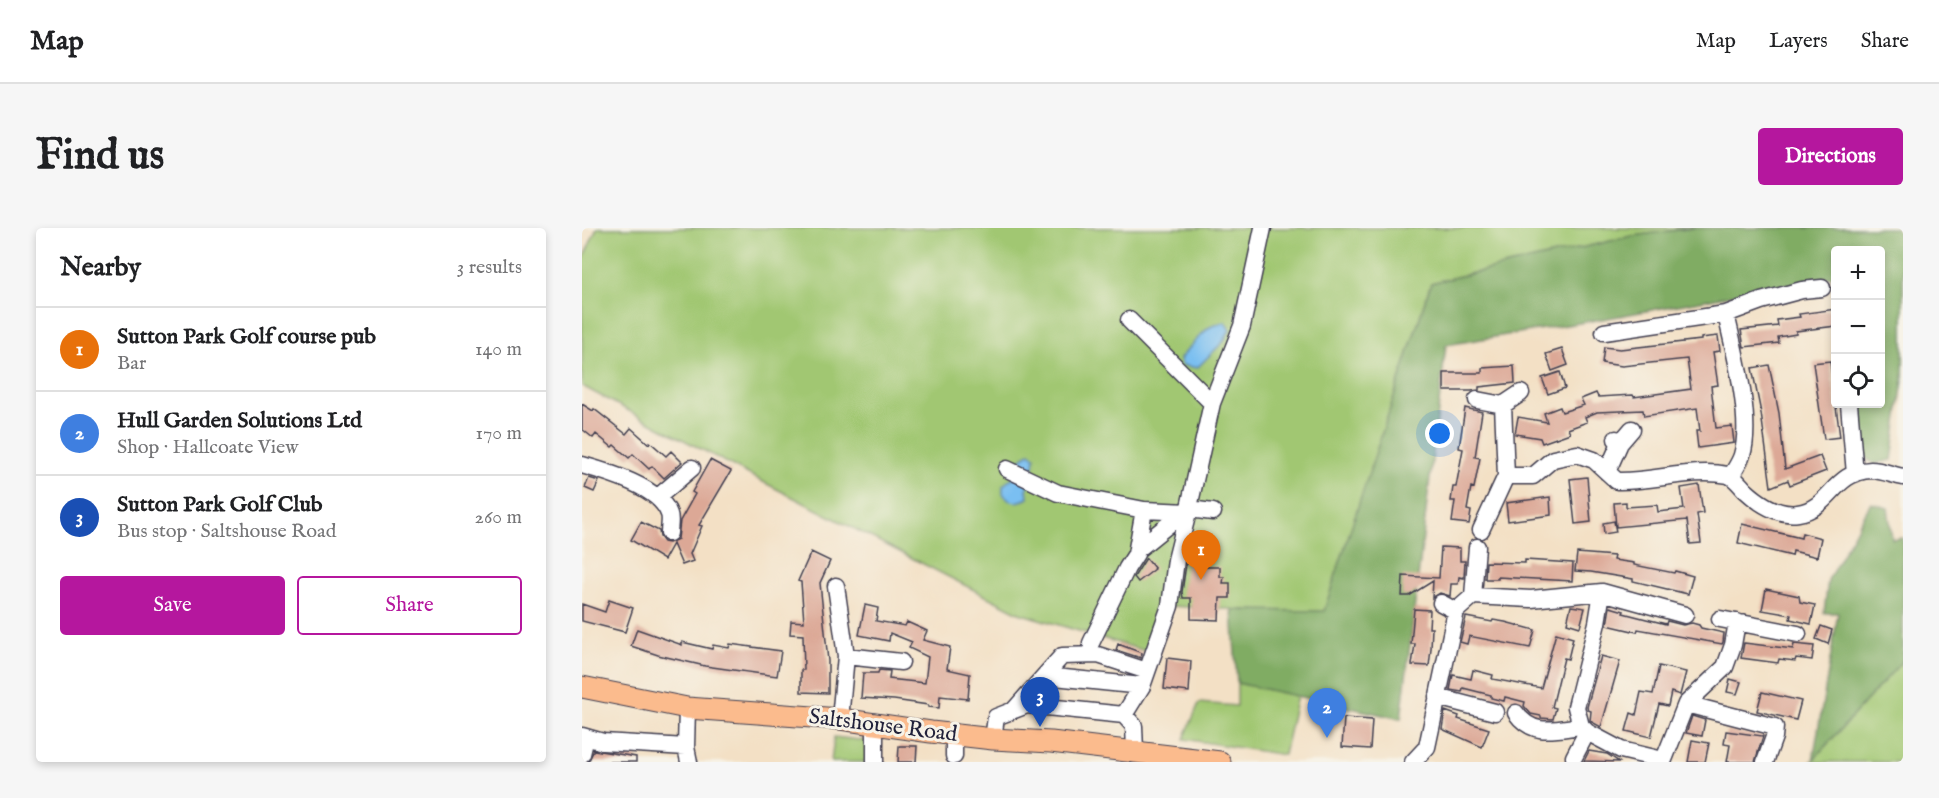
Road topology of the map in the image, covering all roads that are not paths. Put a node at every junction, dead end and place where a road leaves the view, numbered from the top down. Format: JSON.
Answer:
{"nodes":[{"id":1,"x":1263,"y":228,"type":"edge"},
{"id":2,"x":1822,"y":288,"type":"dead end"},
{"id":3,"x":1726,"y":314,"type":"junction"},
{"id":4,"x":1130,"y":320,"type":"dead end"},
{"id":5,"x":1604,"y":332,"type":"dead end"},
{"id":6,"x":1524,"y":389,"type":"dead end"},
{"id":7,"x":1477,"y":400,"type":"dead end"},
{"id":8,"x":1212,"y":403,"type":"junction"},
{"id":9,"x":1503,"y":405,"type":"junction"},
{"id":10,"x":1849,"y":408,"type":"edge"},
{"id":11,"x":1632,"y":429,"type":"dead end"},
{"id":12,"x":582,"y":465,"type":"edge"},
{"id":13,"x":692,"y":468,"type":"dead end"},
{"id":14,"x":1007,"y":469,"type":"dead end"},
{"id":15,"x":1607,"y":472,"type":"junction"},
{"id":16,"x":1855,"y":474,"type":"junction"},
{"id":17,"x":1506,"y":476,"type":"junction"},
{"id":18,"x":1731,"y":476,"type":"junction"},
{"id":19,"x":1903,"y":477,"type":"edge"},
{"id":20,"x":658,"y":497,"type":"junction"},
{"id":21,"x":1144,"y":510,"type":"junction"},
{"id":22,"x":1187,"y":511,"type":"junction"},
{"id":23,"x":1213,"y":512,"type":"dead end"},
{"id":24,"x":669,"y":532,"type":"dead end"},
{"id":25,"x":1137,"y":550,"type":"junction"},
{"id":26,"x":1602,"y":592,"type":"junction"},
{"id":27,"x":843,"y":594,"type":"dead end"},
{"id":28,"x":1473,"y":596,"type":"junction"},
{"id":29,"x":1684,"y":615,"type":"dead end"},
{"id":30,"x":1798,"y":634,"type":"dead end"},
{"id":31,"x":1091,"y":643,"type":"dead end"},
{"id":32,"x":846,"y":656,"type":"junction"},
{"id":33,"x":895,"y":657,"type":"dead end"},
{"id":34,"x":1045,"y":676,"type":"junction"},
{"id":35,"x":1145,"y":678,"type":"junction"},
{"id":36,"x":582,"y":687,"type":"edge"},
{"id":37,"x":1437,"y":698,"type":"junction"},
{"id":38,"x":1686,"y":704,"type":"junction"},
{"id":39,"x":687,"y":708,"type":"junction"},
{"id":40,"x":1013,"y":711,"type":"junction"},
{"id":41,"x":1495,"y":712,"type":"dead end"},
{"id":42,"x":1516,"y":713,"type":"dead end"},
{"id":43,"x":1124,"y":715,"type":"junction"},
{"id":44,"x":840,"y":719,"type":"junction"},
{"id":45,"x":875,"y":724,"type":"junction"},
{"id":46,"x":1584,"y":729,"type":"junction"},
{"id":47,"x":954,"y":734,"type":"junction"},
{"id":48,"x":993,"y":739,"type":"junction"},
{"id":49,"x":583,"y":742,"type":"edge"},
{"id":50,"x":1135,"y":751,"type":"junction"},
{"id":51,"x":687,"y":755,"type":"edge"},
{"id":52,"x":954,"y":756,"type":"dead end"},
{"id":53,"x":1574,"y":756,"type":"dead end"},
{"id":54,"x":1663,"y":761,"type":"edge"},
{"id":55,"x":875,"y":762,"type":"edge"},
{"id":56,"x":1220,"y":762,"type":"edge"},
{"id":57,"x":1413,"y":762,"type":"edge"},
{"id":58,"x":1765,"y":762,"type":"edge"}],
"edges":[{"from":1,"to":8,"type":"street"},
{"from":2,"to":3,"type":"street"},
{"from":3,"to":5,"type":"street"},
{"from":3,"to":18,"type":"street"},
{"from":4,"to":8,"type":"street"},
{"from":6,"to":9,"type":"street"},
{"from":7,"to":9,"type":"street"},
{"from":8,"to":22,"type":"street"},
{"from":9,"to":17,"type":"street"},
{"from":10,"to":16,"type":"street"},
{"from":11,"to":15,"type":"street"},
{"from":12,"to":20,"type":"street"},
{"from":13,"to":20,"type":"street"},
{"from":14,"to":21,"type":"street"},
{"from":15,"to":17,"type":"street"},
{"from":15,"to":18,"type":"street"},
{"from":16,"to":18,"type":"street"},
{"from":16,"to":19,"type":"street"},
{"from":17,"to":28,"type":"street"},
{"from":20,"to":24,"type":"street"},
{"from":21,"to":22,"type":"street"},
{"from":21,"to":25,"type":"street"},
{"from":22,"to":23,"type":"street"},
{"from":22,"to":25,"type":"street"},
{"from":22,"to":35,"type":"street"},
{"from":25,"to":31,"type":"street"},
{"from":26,"to":28,"type":"street"},
{"from":26,"to":29,"type":"street"},
{"from":26,"to":46,"type":"street"},
{"from":27,"to":32,"type":"street"},
{"from":28,"to":37,"type":"street"},
{"from":30,"to":38,"type":"street"},
{"from":32,"to":33,"type":"street"},
{"from":32,"to":44,"type":"street"},
{"from":34,"to":35,"type":"street"},
{"from":34,"to":35,"type":"street"},
{"from":34,"to":40,"type":"street"},
{"from":35,"to":43,"type":"street"},
{"from":36,"to":39,"type":"main road","name":"Saltshouse Road"},
{"from":37,"to":41,"type":"street"},
{"from":37,"to":57,"type":"street"},
{"from":38,"to":54,"type":"street"},
{"from":38,"to":58,"type":"street"},
{"from":39,"to":44,"type":"main road","name":"Saltshouse Road"},
{"from":39,"to":51,"type":"street"},
{"from":40,"to":43,"type":"street"},
{"from":40,"to":48,"type":"street"},
{"from":42,"to":46,"type":"street"},
{"from":43,"to":50,"type":"street"},
{"from":44,"to":45,"type":"main road","name":"Saltshouse Road"},
{"from":45,"to":47,"type":"main road","name":"Saltshouse Road"},
{"from":45,"to":55,"type":"street"},
{"from":46,"to":53,"type":"street"},
{"from":46,"to":54,"type":"street"},
{"from":47,"to":48,"type":"main road","name":"Saltshouse Road"},
{"from":47,"to":52,"type":"street"},
{"from":48,"to":50,"type":"main road","name":"Saltshouse Road"},
{"from":49,"to":51,"type":"street"},
{"from":50,"to":56,"type":"main road","name":"Saltshouse Road"}]}
